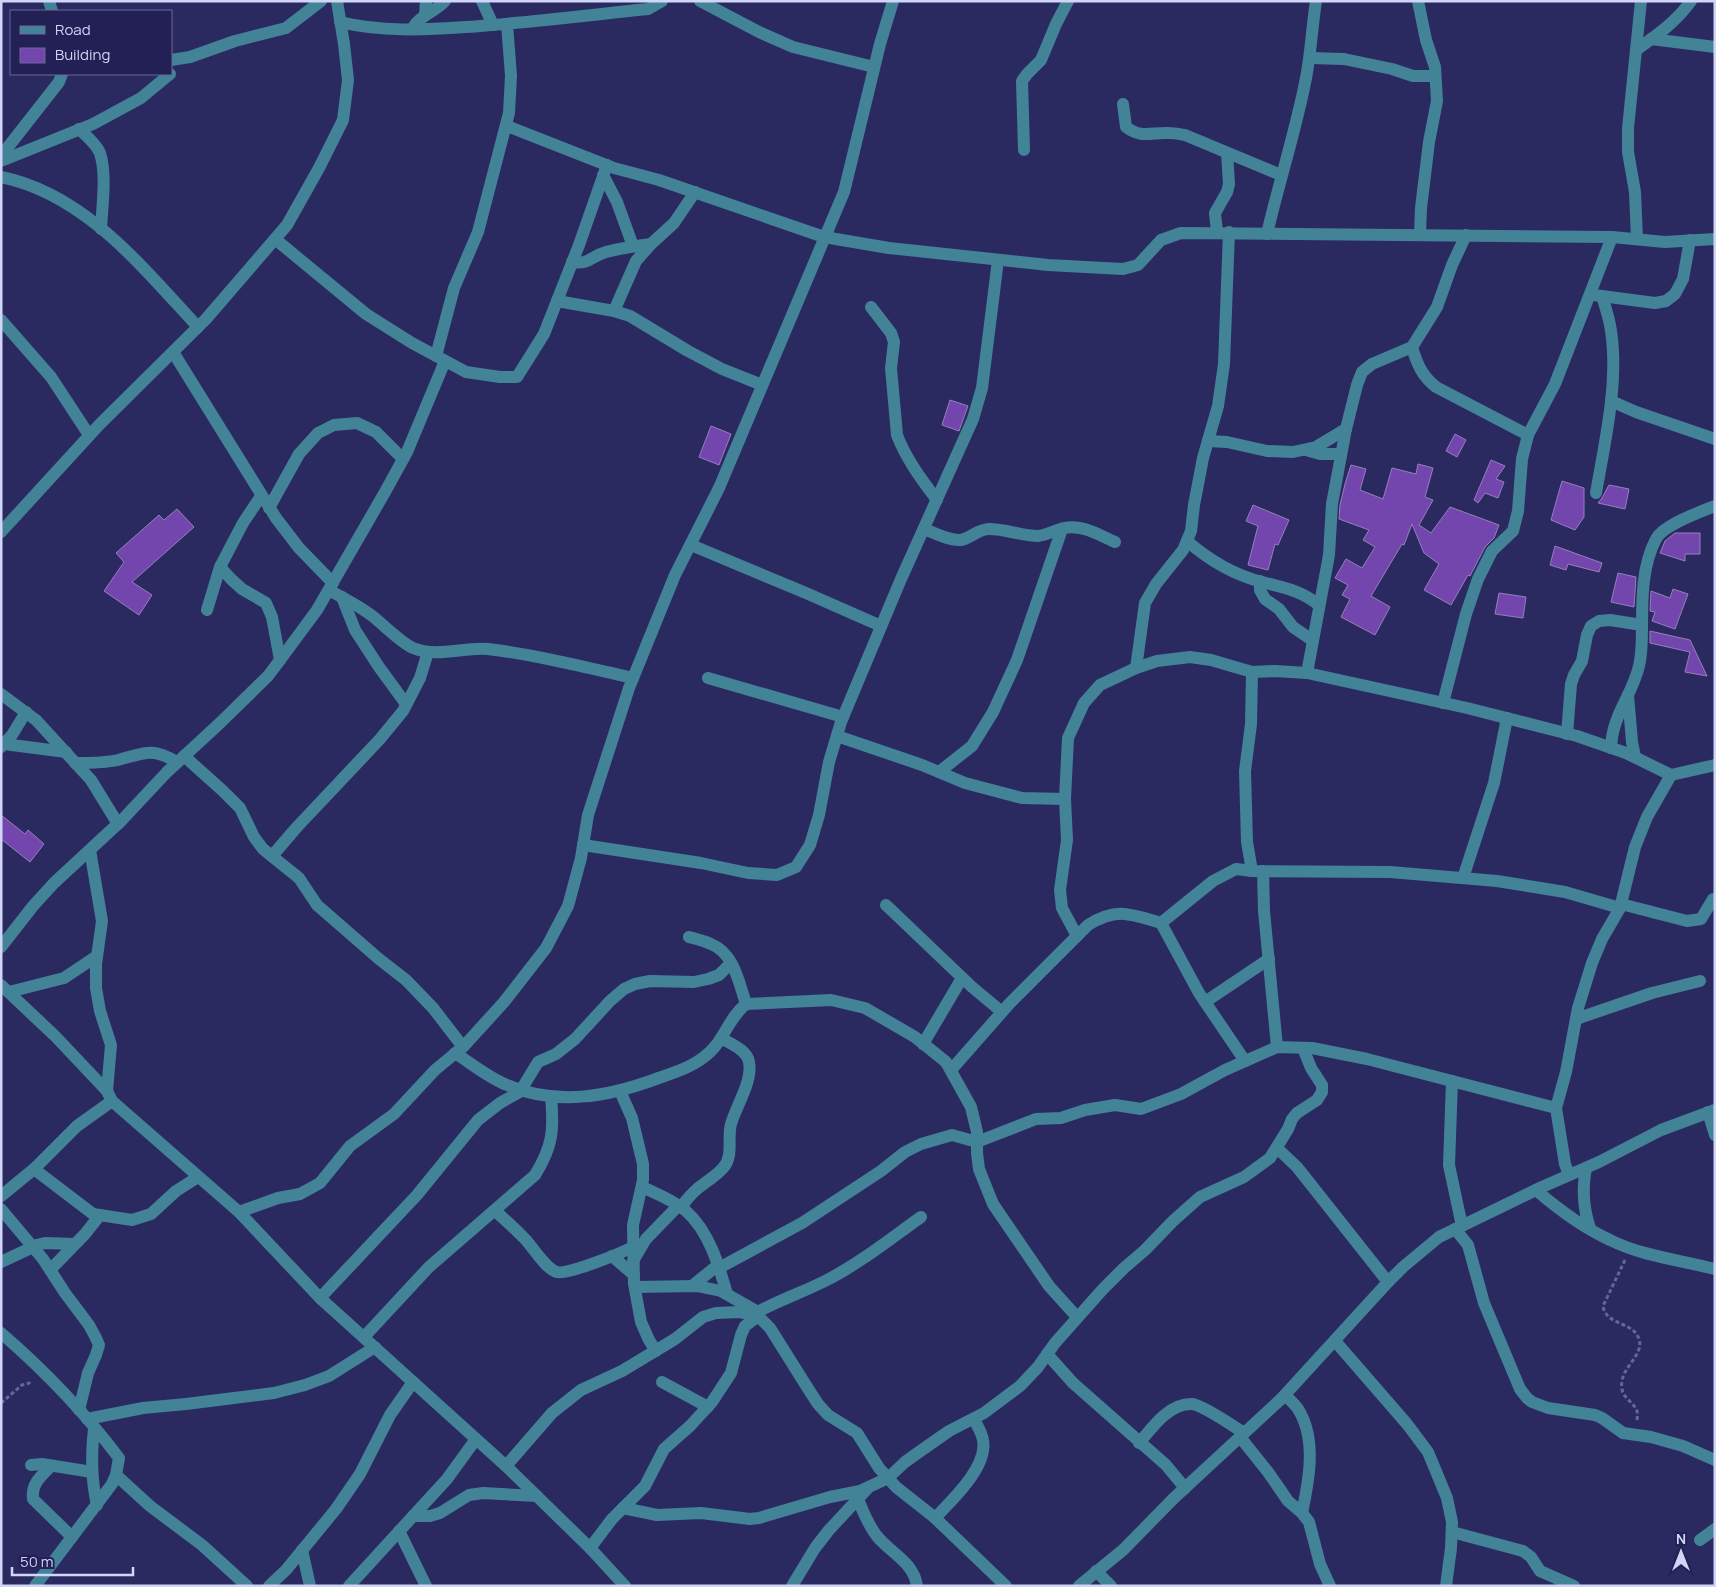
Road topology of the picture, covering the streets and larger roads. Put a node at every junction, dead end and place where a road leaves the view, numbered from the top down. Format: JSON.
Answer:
{"nodes":[{"id":1,"x":320,"y":1,"type":"edge"},
{"id":2,"x":337,"y":1,"type":"edge"},
{"id":3,"x":426,"y":1,"type":"edge"},
{"id":4,"x":445,"y":1,"type":"edge"},
{"id":5,"x":482,"y":1,"type":"edge"},
{"id":6,"x":662,"y":1,"type":"edge"},
{"id":7,"x":700,"y":1,"type":"edge"},
{"id":8,"x":893,"y":1,"type":"edge"},
{"id":9,"x":1068,"y":1,"type":"edge"},
{"id":10,"x":1316,"y":1,"type":"edge"},
{"id":11,"x":1418,"y":1,"type":"edge"},
{"id":12,"x":1641,"y":1,"type":"edge"},
{"id":13,"x":1691,"y":1,"type":"edge"},
{"id":14,"x":425,"y":14,"type":"junction"},
{"id":15,"x":340,"y":22,"type":"junction"},
{"id":16,"x":507,"y":24,"type":"junction"},
{"id":17,"x":494,"y":25,"type":"junction"},
{"id":18,"x":412,"y":29,"type":"junction"},
{"id":19,"x":1651,"y":39,"type":"junction"},
{"id":20,"x":1715,"y":47,"type":"edge"},
{"id":21,"x":1636,"y":50,"type":"junction"},
{"id":22,"x":190,"y":57,"type":"junction"},
{"id":23,"x":1310,"y":58,"type":"junction"},
{"id":24,"x":172,"y":60,"type":"edge"},
{"id":25,"x":874,"y":67,"type":"junction"},
{"id":26,"x":172,"y":72,"type":"edge"},
{"id":27,"x":62,"y":75,"type":"edge"},
{"id":28,"x":169,"y":75,"type":"edge"},
{"id":29,"x":1435,"y":76,"type":"junction"},
{"id":30,"x":1123,"y":104,"type":"dead end"},
{"id":31,"x":507,"y":126,"type":"junction"},
{"id":32,"x":79,"y":129,"type":"junction"},
{"id":33,"x":1024,"y":150,"type":"dead end"},
{"id":34,"x":1227,"y":153,"type":"junction"},
{"id":35,"x":1,"y":156,"type":"edge"},
{"id":36,"x":1,"y":161,"type":"edge"},
{"id":37,"x":605,"y":170,"type":"junction"},
{"id":38,"x":1281,"y":175,"type":"junction"},
{"id":39,"x":1,"y":177,"type":"edge"},
{"id":40,"x":695,"y":192,"type":"junction"},
{"id":41,"x":101,"y":229,"type":"junction"},
{"id":42,"x":1223,"y":232,"type":"junction"},
{"id":43,"x":1267,"y":234,"type":"junction"},
{"id":44,"x":1420,"y":234,"type":"junction"},
{"id":45,"x":1466,"y":235,"type":"junction"},
{"id":46,"x":824,"y":236,"type":"junction"},
{"id":47,"x":1612,"y":237,"type":"junction"},
{"id":48,"x":275,"y":239,"type":"junction"},
{"id":49,"x":1637,"y":239,"type":"junction"},
{"id":50,"x":1715,"y":239,"type":"edge"},
{"id":51,"x":1690,"y":240,"type":"junction"},
{"id":52,"x":651,"y":244,"type":"junction"},
{"id":53,"x":634,"y":246,"type":"junction"},
{"id":54,"x":998,"y":260,"type":"junction"},
{"id":55,"x":572,"y":262,"type":"junction"},
{"id":56,"x":1596,"y":295,"type":"junction"},
{"id":57,"x":557,"y":300,"type":"junction"},
{"id":58,"x":871,"y":307,"type":"dead end"},
{"id":59,"x":614,"y":311,"type":"junction"},
{"id":60,"x":1,"y":320,"type":"edge"},
{"id":61,"x":198,"y":327,"type":"junction"},
{"id":62,"x":1412,"y":347,"type":"junction"},
{"id":63,"x":173,"y":352,"type":"junction"},
{"id":64,"x":441,"y":359,"type":"junction"},
{"id":65,"x":762,"y":385,"type":"junction"},
{"id":66,"x":1611,"y":401,"type":"junction"},
{"id":67,"x":1346,"y":429,"type":"junction"},
{"id":68,"x":90,"y":435,"type":"junction"},
{"id":69,"x":1528,"y":435,"type":"junction"},
{"id":70,"x":1715,"y":439,"type":"edge"},
{"id":71,"x":1208,"y":441,"type":"junction"},
{"id":72,"x":1304,"y":450,"type":"junction"},
{"id":73,"x":1341,"y":454,"type":"junction"},
{"id":74,"x":403,"y":459,"type":"junction"},
{"id":75,"x":1596,"y":493,"type":"dead end"},
{"id":76,"x":261,"y":496,"type":"junction"},
{"id":77,"x":937,"y":500,"type":"junction"},
{"id":78,"x":1715,"y":506,"type":"edge"},
{"id":79,"x":269,"y":508,"type":"junction"},
{"id":80,"x":924,"y":529,"type":"junction"},
{"id":81,"x":1062,"y":529,"type":"junction"},
{"id":82,"x":1,"y":532,"type":"edge"},
{"id":83,"x":1187,"y":541,"type":"junction"},
{"id":84,"x":1115,"y":542,"type":"dead end"},
{"id":85,"x":690,"y":545,"type":"junction"},
{"id":86,"x":220,"y":567,"type":"junction"},
{"id":87,"x":1260,"y":581,"type":"junction"},
{"id":88,"x":331,"y":586,"type":"junction"},
{"id":89,"x":342,"y":597,"type":"junction"},
{"id":90,"x":1319,"y":605,"type":"junction"},
{"id":91,"x":207,"y":610,"type":"dead end"},
{"id":92,"x":1642,"y":625,"type":"junction"},
{"id":93,"x":881,"y":626,"type":"junction"},
{"id":94,"x":1312,"y":640,"type":"junction"},
{"id":95,"x":428,"y":652,"type":"junction"},
{"id":96,"x":280,"y":660,"type":"junction"},
{"id":97,"x":1136,"y":668,"type":"junction"},
{"id":98,"x":1252,"y":672,"type":"junction"},
{"id":99,"x":1306,"y":673,"type":"junction"},
{"id":100,"x":633,"y":678,"type":"junction"},
{"id":101,"x":708,"y":678,"type":"dead end"},
{"id":102,"x":1,"y":694,"type":"edge"},
{"id":103,"x":1628,"y":695,"type":"junction"},
{"id":104,"x":1443,"y":703,"type":"junction"},
{"id":105,"x":406,"y":704,"type":"junction"},
{"id":106,"x":26,"y":712,"type":"junction"},
{"id":107,"x":843,"y":717,"type":"junction"},
{"id":108,"x":1507,"y":718,"type":"junction"},
{"id":109,"x":1567,"y":734,"type":"junction"},
{"id":110,"x":837,"y":736,"type":"junction"},
{"id":111,"x":3,"y":746,"type":"edge"},
{"id":112,"x":1612,"y":748,"type":"junction"},
{"id":113,"x":66,"y":752,"type":"junction"},
{"id":114,"x":1634,"y":757,"type":"junction"},
{"id":115,"x":180,"y":759,"type":"junction"},
{"id":116,"x":75,"y":762,"type":"junction"},
{"id":117,"x":1715,"y":765,"type":"edge"},
{"id":118,"x":939,"y":772,"type":"junction"},
{"id":119,"x":1671,"y":775,"type":"junction"},
{"id":120,"x":1065,"y":799,"type":"junction"},
{"id":121,"x":118,"y":824,"type":"junction"},
{"id":122,"x":583,"y":845,"type":"junction"},
{"id":123,"x":90,"y":850,"type":"junction"},
{"id":124,"x":272,"y":856,"type":"junction"},
{"id":125,"x":1257,"y":871,"type":"junction"},
{"id":126,"x":1463,"y":878,"type":"junction"},
{"id":127,"x":1713,"y":899,"type":"dead end"},
{"id":128,"x":886,"y":905,"type":"dead end"},
{"id":129,"x":1621,"y":906,"type":"junction"},
{"id":130,"x":1161,"y":923,"type":"junction"},
{"id":131,"x":1077,"y":936,"type":"junction"},
{"id":132,"x":689,"y":937,"type":"dead end"},
{"id":133,"x":1,"y":947,"type":"edge"},
{"id":134,"x":97,"y":956,"type":"junction"},
{"id":135,"x":1269,"y":959,"type":"junction"},
{"id":136,"x":732,"y":963,"type":"junction"},
{"id":137,"x":962,"y":978,"type":"junction"},
{"id":138,"x":1700,"y":981,"type":"dead end"},
{"id":139,"x":5,"y":989,"type":"edge"},
{"id":140,"x":1205,"y":1002,"type":"junction"},
{"id":141,"x":746,"y":1004,"type":"junction"},
{"id":142,"x":1002,"y":1012,"type":"junction"},
{"id":143,"x":1576,"y":1019,"type":"junction"},
{"id":144,"x":721,"y":1038,"type":"junction"},
{"id":145,"x":923,"y":1044,"type":"junction"},
{"id":146,"x":1277,"y":1047,"type":"junction"},
{"id":147,"x":1303,"y":1048,"type":"junction"},
{"id":148,"x":459,"y":1050,"type":"junction"},
{"id":149,"x":1245,"y":1061,"type":"junction"},
{"id":150,"x":951,"y":1070,"type":"junction"},
{"id":151,"x":1452,"y":1081,"type":"junction"},
{"id":152,"x":522,"y":1090,"type":"junction"},
{"id":153,"x":620,"y":1091,"type":"junction"},
{"id":154,"x":110,"y":1096,"type":"junction"},
{"id":155,"x":551,"y":1096,"type":"junction"},
{"id":156,"x":1556,"y":1108,"type":"junction"},
{"id":157,"x":1712,"y":1111,"type":"edge"},
{"id":158,"x":1715,"y":1134,"type":"edge"},
{"id":159,"x":977,"y":1142,"type":"junction"},
{"id":160,"x":1277,"y":1148,"type":"junction"},
{"id":161,"x":1586,"y":1168,"type":"junction"},
{"id":162,"x":34,"y":1169,"type":"junction"},
{"id":163,"x":1569,"y":1175,"type":"junction"},
{"id":164,"x":198,"y":1177,"type":"junction"},
{"id":165,"x":642,"y":1187,"type":"junction"},
{"id":166,"x":1536,"y":1190,"type":"junction"},
{"id":167,"x":1,"y":1196,"type":"edge"},
{"id":168,"x":679,"y":1207,"type":"junction"},
{"id":169,"x":1,"y":1209,"type":"edge"},
{"id":170,"x":495,"y":1211,"type":"junction"},
{"id":171,"x":239,"y":1212,"type":"junction"},
{"id":172,"x":100,"y":1215,"type":"junction"},
{"id":173,"x":921,"y":1217,"type":"dead end"},
{"id":174,"x":1459,"y":1228,"type":"junction"},
{"id":175,"x":1590,"y":1228,"type":"junction"},
{"id":176,"x":75,"y":1244,"type":"junction"},
{"id":177,"x":33,"y":1247,"type":"junction"},
{"id":178,"x":633,"y":1247,"type":"junction"},
{"id":179,"x":612,"y":1256,"type":"junction"},
{"id":180,"x":739,"y":1257,"type":"junction"},
{"id":181,"x":633,"y":1261,"type":"junction"},
{"id":182,"x":1,"y":1262,"type":"edge"},
{"id":183,"x":718,"y":1266,"type":"junction"},
{"id":184,"x":1715,"y":1269,"type":"edge"},
{"id":185,"x":50,"y":1270,"type":"junction"},
{"id":186,"x":634,"y":1281,"type":"junction"},
{"id":187,"x":1388,"y":1282,"type":"junction"},
{"id":188,"x":692,"y":1286,"type":"junction"},
{"id":189,"x":724,"y":1291,"type":"junction"},
{"id":190,"x":320,"y":1298,"type":"junction"},
{"id":191,"x":708,"y":1315,"type":"junction"},
{"id":192,"x":756,"y":1315,"type":"junction"},
{"id":193,"x":1077,"y":1317,"type":"junction"},
{"id":194,"x":1,"y":1333,"type":"edge"},
{"id":195,"x":364,"y":1337,"type":"junction"},
{"id":196,"x":1335,"y":1341,"type":"junction"},
{"id":197,"x":375,"y":1347,"type":"junction"},
{"id":198,"x":656,"y":1351,"type":"junction"},
{"id":199,"x":1047,"y":1354,"type":"junction"},
{"id":200,"x":413,"y":1382,"type":"junction"},
{"id":201,"x":662,"y":1382,"type":"dead end"},
{"id":202,"x":1285,"y":1395,"type":"junction"},
{"id":203,"x":708,"y":1406,"type":"junction"},
{"id":204,"x":86,"y":1419,"type":"junction"},
{"id":205,"x":974,"y":1419,"type":"junction"},
{"id":206,"x":1242,"y":1435,"type":"junction"},
{"id":207,"x":476,"y":1439,"type":"junction"},
{"id":208,"x":1139,"y":1442,"type":"junction"},
{"id":209,"x":1715,"y":1460,"type":"edge"},
{"id":210,"x":31,"y":1465,"type":"dead end"},
{"id":211,"x":51,"y":1466,"type":"junction"},
{"id":212,"x":506,"y":1466,"type":"junction"},
{"id":213,"x":92,"y":1472,"type":"junction"},
{"id":214,"x":116,"y":1474,"type":"junction"},
{"id":215,"x":888,"y":1478,"type":"junction"},
{"id":216,"x":868,"y":1487,"type":"junction"},
{"id":217,"x":1185,"y":1488,"type":"junction"},
{"id":218,"x":537,"y":1496,"type":"junction"},
{"id":219,"x":858,"y":1500,"type":"junction"},
{"id":220,"x":97,"y":1505,"type":"junction"},
{"id":221,"x":622,"y":1508,"type":"junction"},
{"id":222,"x":1302,"y":1513,"type":"junction"},
{"id":223,"x":413,"y":1516,"type":"junction"},
{"id":224,"x":936,"y":1518,"type":"junction"},
{"id":225,"x":1715,"y":1529,"type":"edge"},
{"id":226,"x":399,"y":1532,"type":"junction"},
{"id":227,"x":1452,"y":1532,"type":"junction"},
{"id":228,"x":72,"y":1537,"type":"junction"},
{"id":229,"x":1700,"y":1540,"type":"dead end"},
{"id":230,"x":590,"y":1548,"type":"junction"},
{"id":231,"x":302,"y":1550,"type":"junction"},
{"id":232,"x":1096,"y":1571,"type":"junction"},
{"id":233,"x":998,"y":1583,"type":"edge"},
{"id":234,"x":35,"y":1586,"type":"edge"},
{"id":235,"x":247,"y":1586,"type":"edge"},
{"id":236,"x":269,"y":1586,"type":"edge"},
{"id":237,"x":310,"y":1586,"type":"edge"},
{"id":238,"x":349,"y":1586,"type":"edge"},
{"id":239,"x":426,"y":1586,"type":"edge"},
{"id":240,"x":625,"y":1586,"type":"edge"},
{"id":241,"x":792,"y":1586,"type":"edge"},
{"id":242,"x":917,"y":1586,"type":"edge"},
{"id":243,"x":1079,"y":1586,"type":"edge"},
{"id":244,"x":1110,"y":1586,"type":"edge"},
{"id":245,"x":1330,"y":1586,"type":"edge"},
{"id":246,"x":1446,"y":1586,"type":"edge"},
{"id":247,"x":1574,"y":1586,"type":"edge"}],
"edges":[{"from":1,"to":22,"type":"street"},
{"from":2,"to":15,"type":"street"},
{"from":3,"to":14,"type":"street"},
{"from":4,"to":14,"type":"street"},
{"from":5,"to":17,"type":"street"},
{"from":6,"to":16,"type":"street"},
{"from":7,"to":25,"type":"street"},
{"from":8,"to":25,"type":"street"},
{"from":9,"to":33,"type":"street"},
{"from":10,"to":23,"type":"street"},
{"from":11,"to":29,"type":"street"},
{"from":12,"to":21,"type":"street"},
{"from":13,"to":19,"type":"street"},
{"from":14,"to":18,"type":"street"},
{"from":15,"to":18,"type":"street"},
{"from":15,"to":48,"type":"street"},
{"from":16,"to":17,"type":"street"},
{"from":16,"to":31,"type":"street"},
{"from":17,"to":18,"type":"street"},
{"from":19,"to":20,"type":"street"},
{"from":19,"to":21,"type":"street"},
{"from":21,"to":49,"type":"street"},
{"from":22,"to":24,"type":"street"},
{"from":22,"to":26,"type":"street"},
{"from":23,"to":29,"type":"street"},
{"from":23,"to":38,"type":"street"},
{"from":25,"to":46,"type":"street"},
{"from":27,"to":35,"type":"street"},
{"from":28,"to":32,"type":"street"},
{"from":29,"to":44,"type":"street"},
{"from":30,"to":34,"type":"street"},
{"from":31,"to":37,"type":"street"},
{"from":31,"to":64,"type":"street"},
{"from":32,"to":36,"type":"street"},
{"from":32,"to":41,"type":"street"},
{"from":34,"to":38,"type":"street"},
{"from":34,"to":42,"type":"street"},
{"from":37,"to":40,"type":"street"},
{"from":37,"to":53,"type":"street"},
{"from":37,"to":55,"type":"street"},
{"from":38,"to":43,"type":"street"},
{"from":39,"to":41,"type":"street"},
{"from":40,"to":46,"type":"street"},
{"from":40,"to":52,"type":"street"},
{"from":41,"to":61,"type":"street"},
{"from":42,"to":43,"type":"street"},
{"from":42,"to":54,"type":"street"},
{"from":42,"to":71,"type":"street"},
{"from":43,"to":44,"type":"street"},
{"from":44,"to":45,"type":"street"},
{"from":45,"to":47,"type":"street"},
{"from":45,"to":62,"type":"street"},
{"from":46,"to":54,"type":"street"},
{"from":46,"to":65,"type":"street"},
{"from":47,"to":49,"type":"street"},
{"from":47,"to":56,"type":"street"},
{"from":48,"to":61,"type":"street"},
{"from":48,"to":64,"type":"street"},
{"from":49,"to":51,"type":"street"},
{"from":50,"to":51,"type":"street"},
{"from":51,"to":56,"type":"street"},
{"from":52,"to":53,"type":"street"},
{"from":52,"to":59,"type":"street"},
{"from":53,"to":55,"type":"street"},
{"from":54,"to":77,"type":"street"},
{"from":55,"to":57,"type":"street"},
{"from":56,"to":66,"type":"street"},
{"from":56,"to":69,"type":"street"},
{"from":57,"to":59,"type":"street"},
{"from":57,"to":64,"type":"street"},
{"from":58,"to":77,"type":"street"},
{"from":59,"to":65,"type":"street"},
{"from":60,"to":68,"type":"street"},
{"from":61,"to":63,"type":"street"},
{"from":62,"to":67,"type":"street"},
{"from":62,"to":69,"type":"street"},
{"from":63,"to":68,"type":"street"},
{"from":63,"to":76,"type":"street"},
{"from":64,"to":74,"type":"street"},
{"from":65,"to":85,"type":"street"},
{"from":66,"to":70,"type":"street"},
{"from":66,"to":75,"type":"street"},
{"from":67,"to":72,"type":"street"},
{"from":67,"to":73,"type":"street"},
{"from":68,"to":82,"type":"street"},
{"from":69,"to":104,"type":"street"},
{"from":71,"to":72,"type":"street"},
{"from":71,"to":83,"type":"street"},
{"from":72,"to":73,"type":"street"},
{"from":73,"to":90,"type":"street"},
{"from":74,"to":79,"type":"street"},
{"from":74,"to":88,"type":"street"},
{"from":76,"to":79,"type":"street"},
{"from":76,"to":86,"type":"street"},
{"from":77,"to":80,"type":"street"},
{"from":78,"to":92,"type":"street"},
{"from":79,"to":88,"type":"street"},
{"from":80,"to":81,"type":"street"},
{"from":80,"to":93,"type":"street"},
{"from":81,"to":84,"type":"street"},
{"from":81,"to":118,"type":"street"},
{"from":83,"to":87,"type":"street"},
{"from":83,"to":97,"type":"street"},
{"from":85,"to":93,"type":"street"},
{"from":85,"to":100,"type":"street"},
{"from":86,"to":91,"type":"street"},
{"from":86,"to":96,"type":"street"},
{"from":87,"to":90,"type":"street"},
{"from":87,"to":94,"type":"street"},
{"from":88,"to":89,"type":"street"},
{"from":88,"to":96,"type":"street"},
{"from":89,"to":95,"type":"street"},
{"from":89,"to":105,"type":"street"},
{"from":90,"to":94,"type":"street"},
{"from":92,"to":103,"type":"street"},
{"from":92,"to":109,"type":"street"},
{"from":93,"to":107,"type":"street"},
{"from":94,"to":99,"type":"street"},
{"from":95,"to":100,"type":"street"},
{"from":95,"to":105,"type":"street"},
{"from":96,"to":115,"type":"street"},
{"from":97,"to":98,"type":"street"},
{"from":97,"to":120,"type":"street"},
{"from":98,"to":99,"type":"street"},
{"from":98,"to":125,"type":"street"},
{"from":99,"to":104,"type":"street"},
{"from":100,"to":122,"type":"street"},
{"from":101,"to":107,"type":"street"},
{"from":102,"to":106,"type":"street"},
{"from":103,"to":112,"type":"street"},
{"from":103,"to":114,"type":"street"},
{"from":104,"to":108,"type":"street"},
{"from":105,"to":124,"type":"street"},
{"from":106,"to":111,"type":"street"},
{"from":106,"to":113,"type":"street"},
{"from":107,"to":110,"type":"street"},
{"from":108,"to":109,"type":"street"},
{"from":108,"to":126,"type":"street"},
{"from":109,"to":112,"type":"street"},
{"from":110,"to":118,"type":"street"},
{"from":110,"to":122,"type":"street"},
{"from":111,"to":113,"type":"street"},
{"from":112,"to":114,"type":"street"},
{"from":113,"to":116,"type":"street"},
{"from":114,"to":119,"type":"street"},
{"from":115,"to":116,"type":"street"},
{"from":115,"to":121,"type":"street"},
{"from":115,"to":124,"type":"street"},
{"from":116,"to":121,"type":"street"},
{"from":117,"to":119,"type":"street"},
{"from":118,"to":120,"type":"street"},
{"from":119,"to":129,"type":"street"},
{"from":120,"to":131,"type":"street"},
{"from":121,"to":123,"type":"street"},
{"from":122,"to":148,"type":"street"},
{"from":123,"to":133,"type":"street"},
{"from":123,"to":134,"type":"street"},
{"from":124,"to":148,"type":"street"},
{"from":125,"to":126,"type":"street"},
{"from":125,"to":130,"type":"street"},
{"from":125,"to":135,"type":"street"},
{"from":126,"to":129,"type":"street"},
{"from":127,"to":129,"type":"street"},
{"from":128,"to":137,"type":"street"},
{"from":129,"to":143,"type":"street"},
{"from":130,"to":131,"type":"street"},
{"from":130,"to":140,"type":"street"},
{"from":131,"to":142,"type":"street"},
{"from":132,"to":136,"type":"street"},
{"from":134,"to":139,"type":"street"},
{"from":134,"to":154,"type":"street"},
{"from":135,"to":140,"type":"street"},
{"from":135,"to":146,"type":"street"},
{"from":136,"to":141,"type":"street"},
{"from":136,"to":152,"type":"street"},
{"from":137,"to":142,"type":"street"},
{"from":137,"to":145,"type":"street"},
{"from":138,"to":143,"type":"street"},
{"from":139,"to":154,"type":"street"},
{"from":140,"to":149,"type":"street"},
{"from":141,"to":144,"type":"street"},
{"from":141,"to":145,"type":"street"},
{"from":142,"to":150,"type":"street"},
{"from":143,"to":156,"type":"street"},
{"from":144,"to":153,"type":"street"},
{"from":144,"to":168,"type":"street"},
{"from":145,"to":150,"type":"street"},
{"from":146,"to":147,"type":"street"},
{"from":146,"to":149,"type":"street"},
{"from":147,"to":151,"type":"street"},
{"from":147,"to":160,"type":"street"},
{"from":148,"to":152,"type":"street"},
{"from":148,"to":171,"type":"street"},
{"from":149,"to":159,"type":"street"},
{"from":150,"to":159,"type":"street"},
{"from":151,"to":156,"type":"street"},
{"from":151,"to":174,"type":"street"},
{"from":152,"to":155,"type":"street"},
{"from":152,"to":190,"type":"street"},
{"from":153,"to":155,"type":"street"},
{"from":153,"to":165,"type":"street"},
{"from":154,"to":162,"type":"street"},
{"from":154,"to":164,"type":"street"},
{"from":155,"to":170,"type":"street"},
{"from":156,"to":163,"type":"street"},
{"from":157,"to":158,"type":"street"},
{"from":157,"to":161,"type":"street"},
{"from":159,"to":180,"type":"street"},
{"from":159,"to":193,"type":"street"},
{"from":160,"to":187,"type":"street"},
{"from":160,"to":193,"type":"street"},
{"from":161,"to":163,"type":"street"},
{"from":161,"to":175,"type":"street"},
{"from":162,"to":167,"type":"street"},
{"from":162,"to":172,"type":"street"},
{"from":163,"to":166,"type":"street"},
{"from":164,"to":171,"type":"street"},
{"from":164,"to":172,"type":"street"},
{"from":165,"to":168,"type":"street"},
{"from":165,"to":178,"type":"street"},
{"from":166,"to":174,"type":"street"},
{"from":166,"to":175,"type":"street"},
{"from":168,"to":181,"type":"street"},
{"from":168,"to":183,"type":"street"},
{"from":169,"to":177,"type":"street"},
{"from":170,"to":179,"type":"street"},
{"from":170,"to":195,"type":"street"},
{"from":171,"to":190,"type":"street"},
{"from":172,"to":176,"type":"street"},
{"from":173,"to":192,"type":"street"},
{"from":174,"to":187,"type":"street"},
{"from":174,"to":209,"type":"street"},
{"from":175,"to":184,"type":"street"},
{"from":176,"to":177,"type":"street"},
{"from":176,"to":185,"type":"street"},
{"from":177,"to":182,"type":"street"},
{"from":177,"to":185,"type":"street"},
{"from":178,"to":179,"type":"street"},
{"from":178,"to":181,"type":"street"},
{"from":179,"to":186,"type":"street"},
{"from":180,"to":183,"type":"street"},
{"from":180,"to":189,"type":"street"},
{"from":181,"to":186,"type":"street"},
{"from":183,"to":188,"type":"street"},
{"from":183,"to":189,"type":"street"},
{"from":185,"to":204,"type":"street"},
{"from":186,"to":188,"type":"street"},
{"from":186,"to":198,"type":"street"},
{"from":187,"to":196,"type":"street"},
{"from":188,"to":189,"type":"street"},
{"from":189,"to":191,"type":"street"},
{"from":189,"to":192,"type":"street"},
{"from":190,"to":195,"type":"street"},
{"from":191,"to":192,"type":"street"},
{"from":191,"to":198,"type":"street"},
{"from":192,"to":203,"type":"street"},
{"from":192,"to":215,"type":"street"},
{"from":193,"to":199,"type":"street"},
{"from":194,"to":204,"type":"street"},
{"from":195,"to":197,"type":"street"},
{"from":196,"to":202,"type":"street"},
{"from":196,"to":227,"type":"street"},
{"from":197,"to":200,"type":"street"},
{"from":197,"to":204,"type":"street"},
{"from":198,"to":212,"type":"street"},
{"from":199,"to":205,"type":"street"},
{"from":199,"to":208,"type":"street"},
{"from":200,"to":207,"type":"street"},
{"from":200,"to":231,"type":"street"},
{"from":201,"to":203,"type":"street"},
{"from":202,"to":206,"type":"street"},
{"from":202,"to":222,"type":"street"},
{"from":203,"to":221,"type":"street"},
{"from":204,"to":213,"type":"street"},
{"from":204,"to":214,"type":"street"},
{"from":205,"to":215,"type":"street"},
{"from":205,"to":224,"type":"street"},
{"from":206,"to":208,"type":"street"},
{"from":206,"to":217,"type":"street"},
{"from":206,"to":222,"type":"street"},
{"from":207,"to":212,"type":"street"},
{"from":207,"to":223,"type":"street"},
{"from":208,"to":217,"type":"street"},
{"from":210,"to":211,"type":"street"},
{"from":211,"to":213,"type":"street"},
{"from":211,"to":228,"type":"street"},
{"from":212,"to":218,"type":"street"},
{"from":213,"to":220,"type":"street"},
{"from":214,"to":220,"type":"street"},
{"from":214,"to":235,"type":"street"},
{"from":215,"to":216,"type":"street"},
{"from":215,"to":224,"type":"street"},
{"from":216,"to":219,"type":"street"},
{"from":216,"to":221,"type":"street"},
{"from":217,"to":232,"type":"street"},
{"from":218,"to":223,"type":"street"},
{"from":218,"to":230,"type":"street"},
{"from":219,"to":241,"type":"street"},
{"from":219,"to":242,"type":"street"},
{"from":220,"to":228,"type":"street"},
{"from":221,"to":230,"type":"street"},
{"from":222,"to":245,"type":"street"},
{"from":223,"to":226,"type":"street"},
{"from":224,"to":233,"type":"street"},
{"from":225,"to":229,"type":"street"},
{"from":226,"to":238,"type":"street"},
{"from":226,"to":239,"type":"street"},
{"from":227,"to":246,"type":"street"},
{"from":227,"to":247,"type":"street"},
{"from":228,"to":234,"type":"street"},
{"from":230,"to":240,"type":"street"},
{"from":231,"to":236,"type":"street"},
{"from":231,"to":237,"type":"street"},
{"from":232,"to":243,"type":"street"},
{"from":232,"to":244,"type":"street"}]}
